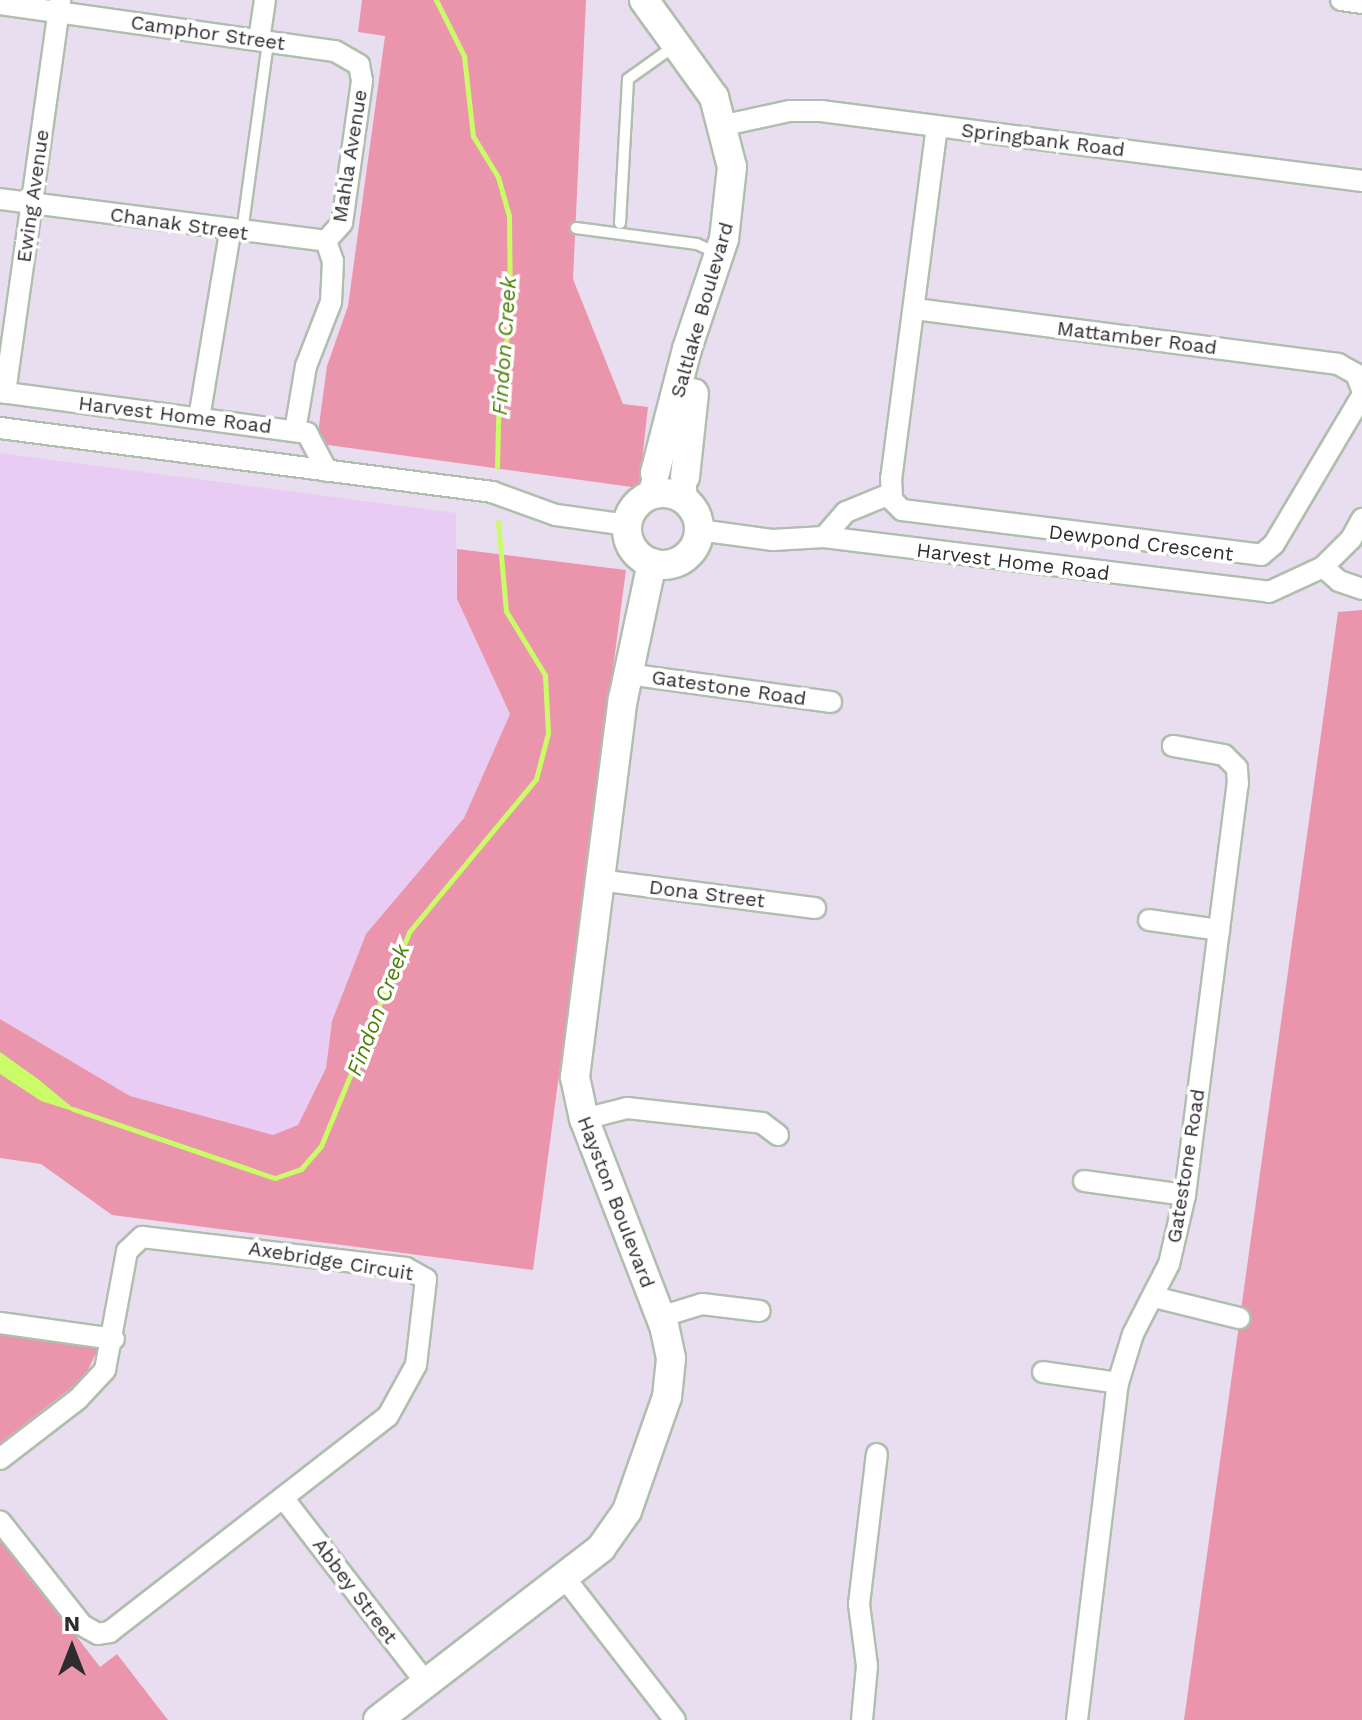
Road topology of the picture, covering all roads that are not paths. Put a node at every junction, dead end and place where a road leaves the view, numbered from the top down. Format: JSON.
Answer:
{"nodes":[{"id":1,"x":265,"y":0,"type":"edge"},
{"id":2,"x":644,"y":0,"type":"edge"},
{"id":3,"x":665,"y":0,"type":"edge"},
{"id":4,"x":1341,"y":0,"type":"edge"},
{"id":5,"x":1362,"y":3,"type":"edge"},
{"id":6,"x":0,"y":4,"type":"edge"},
{"id":7,"x":60,"y":6,"type":"edge"},
{"id":8,"x":264,"y":41,"type":"junction"},
{"id":9,"x":678,"y":43,"type":"junction"},
{"id":10,"x":356,"y":60,"type":"joint"},
{"id":11,"x":733,"y":124,"type":"junction"},
{"id":12,"x":937,"y":126,"type":"junction"},
{"id":13,"x":1362,"y":181,"type":"edge"},
{"id":14,"x":0,"y":199,"type":"edge"},
{"id":15,"x":32,"y":203,"type":"junction"},
{"id":16,"x":620,"y":223,"type":"dead end"},
{"id":17,"x":576,"y":228,"type":"dead end"},
{"id":18,"x":236,"y":233,"type":"junction"},
{"id":19,"x":326,"y":241,"type":"junction"},
{"id":20,"x":718,"y":254,"type":"junction"},
{"id":21,"x":915,"y":309,"type":"junction"},
{"id":22,"x":1362,"y":352,"type":"edge"},
{"id":23,"x":1359,"y":382,"type":"edge"},
{"id":24,"x":3,"y":392,"type":"edge"},
{"id":25,"x":1362,"y":396,"type":"edge"},
{"id":26,"x":199,"y":418,"type":"junction"},
{"id":27,"x":0,"y":428,"type":"edge"},
{"id":28,"x":295,"y":431,"type":"junction"},
{"id":29,"x":327,"y":471,"type":"junction"},
{"id":30,"x":651,"y":485,"type":"junction"},
{"id":31,"x":686,"y":490,"type":"junction"},
{"id":32,"x":890,"y":494,"type":"junction"},
{"id":33,"x":1362,"y":519,"type":"edge"},
{"id":34,"x":627,"y":525,"type":"junction"},
{"id":35,"x":699,"y":530,"type":"junction"},
{"id":36,"x":824,"y":537,"type":"junction"},
{"id":37,"x":652,"y":563,"type":"junction"},
{"id":38,"x":1323,"y":567,"type":"junction"},
{"id":39,"x":1362,"y":589,"type":"edge"},
{"id":40,"x":627,"y":674,"type":"junction"},
{"id":41,"x":831,"y":702,"type":"dead end"},
{"id":42,"x":1173,"y":746,"type":"dead end"},
{"id":43,"x":599,"y":880,"type":"junction"},
{"id":44,"x":815,"y":908,"type":"dead end"},
{"id":45,"x":1149,"y":920,"type":"dead end"},
{"id":46,"x":1219,"y":930,"type":"junction"},
{"id":47,"x":584,"y":1119,"type":"junction"},
{"id":48,"x":778,"y":1135,"type":"dead end"},
{"id":49,"x":1084,"y":1181,"type":"dead end"},
{"id":50,"x":1185,"y":1195,"type":"junction"},
{"id":51,"x":1154,"y":1297,"type":"junction"},
{"id":52,"x":760,"y":1311,"type":"dead end"},
{"id":53,"x":660,"y":1317,"type":"junction"},
{"id":54,"x":1239,"y":1318,"type":"dead end"},
{"id":55,"x":0,"y":1323,"type":"edge"},
{"id":56,"x":114,"y":1339,"type":"junction"},
{"id":57,"x":1043,"y":1372,"type":"dead end"},
{"id":58,"x":1118,"y":1383,"type":"junction"},
{"id":59,"x":877,"y":1454,"type":"dead end"},
{"id":60,"x":0,"y":1459,"type":"edge"},
{"id":61,"x":284,"y":1499,"type":"junction"},
{"id":62,"x":0,"y":1521,"type":"edge"},
{"id":63,"x":564,"y":1577,"type":"junction"},
{"id":64,"x":426,"y":1683,"type":"junction"},
{"id":65,"x":379,"y":1720,"type":"edge"},
{"id":66,"x":675,"y":1720,"type":"edge"},
{"id":67,"x":862,"y":1720,"type":"edge"},
{"id":68,"x":1077,"y":1720,"type":"edge"}],
"edges":[{"from":1,"to":8,"type":"street"},
{"from":2,"to":9,"type":"street","name":"Saltlake Boulevard"},
{"from":3,"to":11,"type":"street","name":"Saltlake Boulevard"},
{"from":4,"to":5,"type":"street"},
{"from":6,"to":7,"type":"street","name":"Camphor Street"},
{"from":7,"to":8,"type":"street","name":"Camphor Street"},
{"from":7,"to":15,"type":"street","name":"Ewing Avenue"},
{"from":8,"to":10,"type":"street","name":"Camphor Street"},
{"from":8,"to":18,"type":"lane"},
{"from":9,"to":11,"type":"street","name":"Saltlake Boulevard"},
{"from":9,"to":16,"type":"lane"},
{"from":10,"to":19,"type":"street","name":"Mahla Avenue"},
{"from":11,"to":12,"type":"street","name":"Springbank Road"},
{"from":11,"to":20,"type":"street","name":"Saltlake Boulevard"},
{"from":11,"to":31,"type":"street","name":"Saltlake Boulevard"},
{"from":12,"to":13,"type":"street","name":"Springbank Road"},
{"from":12,"to":21,"type":"street"},
{"from":14,"to":15,"type":"street","name":"Chanak Street"},
{"from":15,"to":18,"type":"street","name":"Chanak Street"},
{"from":15,"to":24,"type":"street","name":"Ewing Avenue"},
{"from":17,"to":20,"type":"lane"},
{"from":18,"to":19,"type":"street","name":"Chanak Street"},
{"from":18,"to":26,"type":"street"},
{"from":19,"to":28,"type":"street","name":"Mahla Avenue"},
{"from":20,"to":30,"type":"street","name":"Saltlake Boulevard"},
{"from":21,"to":23,"type":"street","name":"Mattamber Road"},
{"from":21,"to":32,"type":"street"},
{"from":22,"to":23,"type":"street"},
{"from":24,"to":26,"type":"street","name":"Harvest Home Road"},
{"from":25,"to":32,"type":"street","name":"Dewpond Crescent"},
{"from":26,"to":28,"type":"street","name":"Harvest Home Road"},
{"from":27,"to":29,"type":"street","name":"Harvest Home Road"},
{"from":28,"to":29,"type":"street","name":"Harvest Home Road"},
{"from":29,"to":34,"type":"street","name":"Harvest Home Road"},
{"from":30,"to":31,"type":"street"},
{"from":30,"to":34,"type":"street"},
{"from":31,"to":35,"type":"street"},
{"from":32,"to":36,"type":"street"},
{"from":33,"to":38,"type":"street"},
{"from":34,"to":37,"type":"street"},
{"from":35,"to":36,"type":"street","name":"Harvest Home Road"},
{"from":35,"to":37,"type":"street"},
{"from":36,"to":38,"type":"street","name":"Harvest Home Road"},
{"from":37,"to":40,"type":"street","name":"Hayston Boulevard"},
{"from":38,"to":39,"type":"street"},
{"from":40,"to":41,"type":"street","name":"Gatestone Road"},
{"from":40,"to":43,"type":"street","name":"Hayston Boulevard"},
{"from":42,"to":46,"type":"street","name":"Gatestone Road"},
{"from":43,"to":44,"type":"street","name":"Dona Street"},
{"from":43,"to":47,"type":"street","name":"Hayston Boulevard"},
{"from":45,"to":46,"type":"street"},
{"from":46,"to":50,"type":"street","name":"Gatestone Road"},
{"from":47,"to":48,"type":"street"},
{"from":47,"to":53,"type":"street","name":"Hayston Boulevard"},
{"from":49,"to":50,"type":"street"},
{"from":50,"to":51,"type":"street","name":"Gatestone Road"},
{"from":51,"to":54,"type":"street"},
{"from":51,"to":58,"type":"street","name":"Gatestone Road"},
{"from":52,"to":53,"type":"street"},
{"from":53,"to":63,"type":"street","name":"Hayston Boulevard"},
{"from":55,"to":56,"type":"street"},
{"from":56,"to":60,"type":"street","name":"Axebridge Circuit"},
{"from":56,"to":61,"type":"street","name":"Axebridge Circuit"},
{"from":57,"to":58,"type":"street"},
{"from":58,"to":68,"type":"street","name":"Gatestone Road"},
{"from":59,"to":67,"type":"street"},
{"from":61,"to":62,"type":"street","name":"Axebridge Circuit"},
{"from":61,"to":64,"type":"street","name":"Abbey Street"},
{"from":63,"to":64,"type":"street","name":"Hayston Boulevard"},
{"from":63,"to":66,"type":"street"},
{"from":64,"to":65,"type":"street","name":"Hayston Boulevard"}]}
